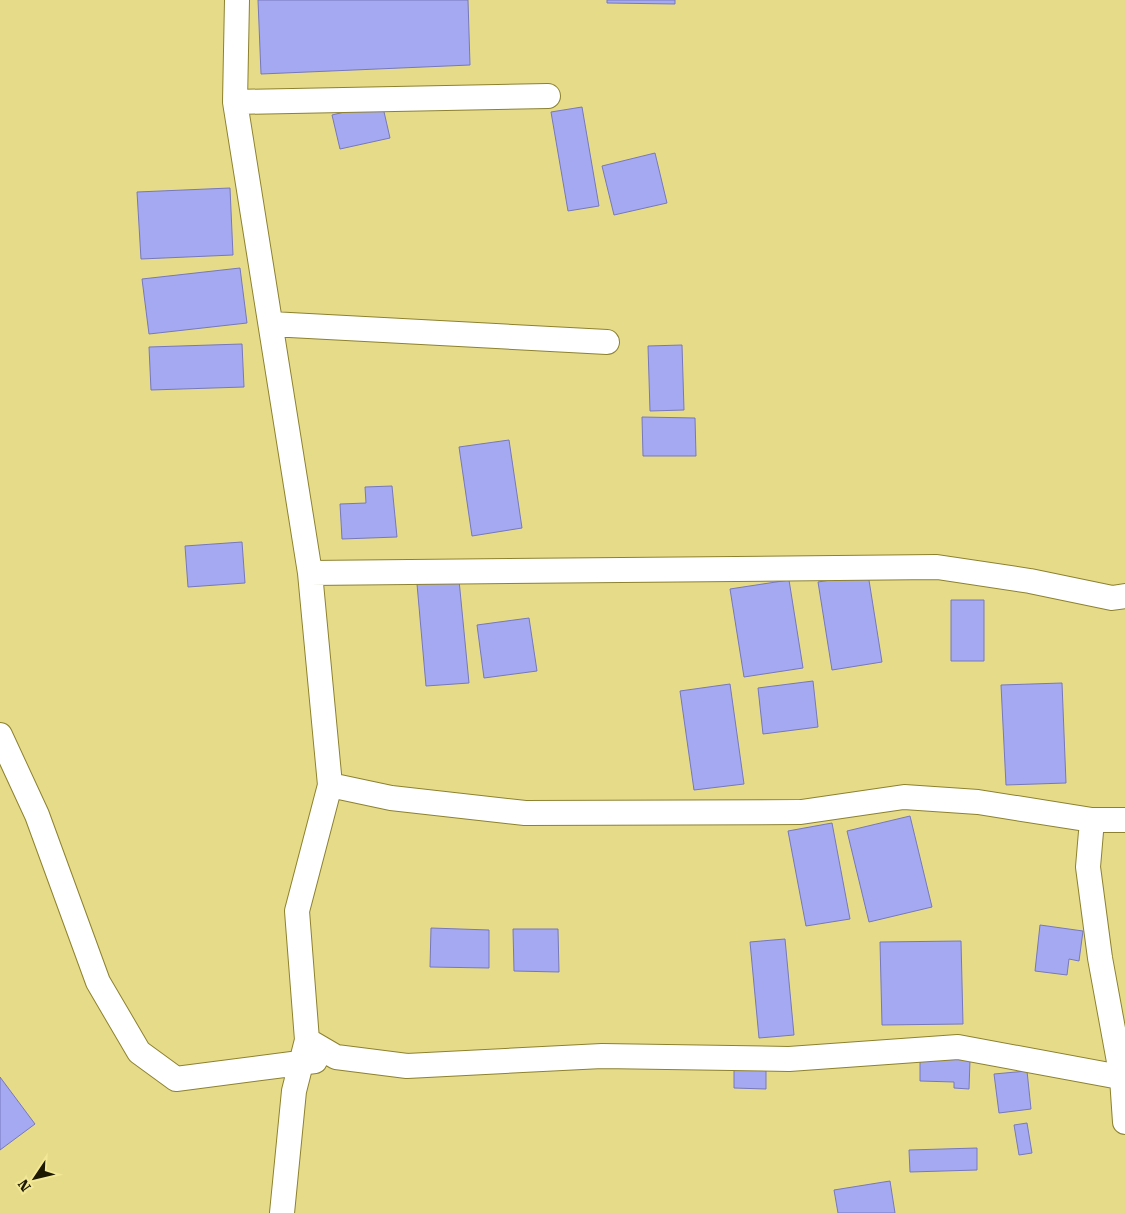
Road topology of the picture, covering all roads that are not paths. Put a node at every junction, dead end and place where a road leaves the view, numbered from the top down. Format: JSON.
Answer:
{"nodes":[{"id":1,"x":237,"y":0,"type":"edge"},
{"id":2,"x":548,"y":96,"type":"dead end"},
{"id":3,"x":235,"y":102,"type":"junction"},
{"id":4,"x":271,"y":324,"type":"junction"},
{"id":5,"x":607,"y":342,"type":"dead end"},
{"id":6,"x":310,"y":573,"type":"junction"},
{"id":7,"x":1125,"y":596,"type":"edge"},
{"id":8,"x":0,"y":735,"type":"edge"},
{"id":9,"x":330,"y":785,"type":"junction"},
{"id":10,"x":1092,"y":820,"type":"junction"},
{"id":11,"x":1125,"y":820,"type":"edge"},
{"id":12,"x":307,"y":1040,"type":"junction"},
{"id":13,"x":336,"y":1056,"type":"junction"},
{"id":14,"x":301,"y":1063,"type":"junction"},
{"id":15,"x":1124,"y":1078,"type":"edge"},
{"id":16,"x":1125,"y":1122,"type":"edge"},
{"id":17,"x":284,"y":1211,"type":"edge"}],
"edges":[{"from":1,"to":3,"type":"street"},
{"from":2,"to":3,"type":"street"},
{"from":3,"to":4,"type":"street"},
{"from":4,"to":5,"type":"street"},
{"from":4,"to":6,"type":"street"},
{"from":6,"to":7,"type":"street"},
{"from":6,"to":9,"type":"street"},
{"from":8,"to":14,"type":"street"},
{"from":9,"to":10,"type":"street"},
{"from":9,"to":12,"type":"street"},
{"from":10,"to":11,"type":"street"},
{"from":10,"to":15,"type":"street"},
{"from":12,"to":13,"type":"street"},
{"from":12,"to":14,"type":"street"},
{"from":13,"to":14,"type":"street"},
{"from":13,"to":15,"type":"street"},
{"from":14,"to":17,"type":"street"},
{"from":15,"to":16,"type":"street"}]}
